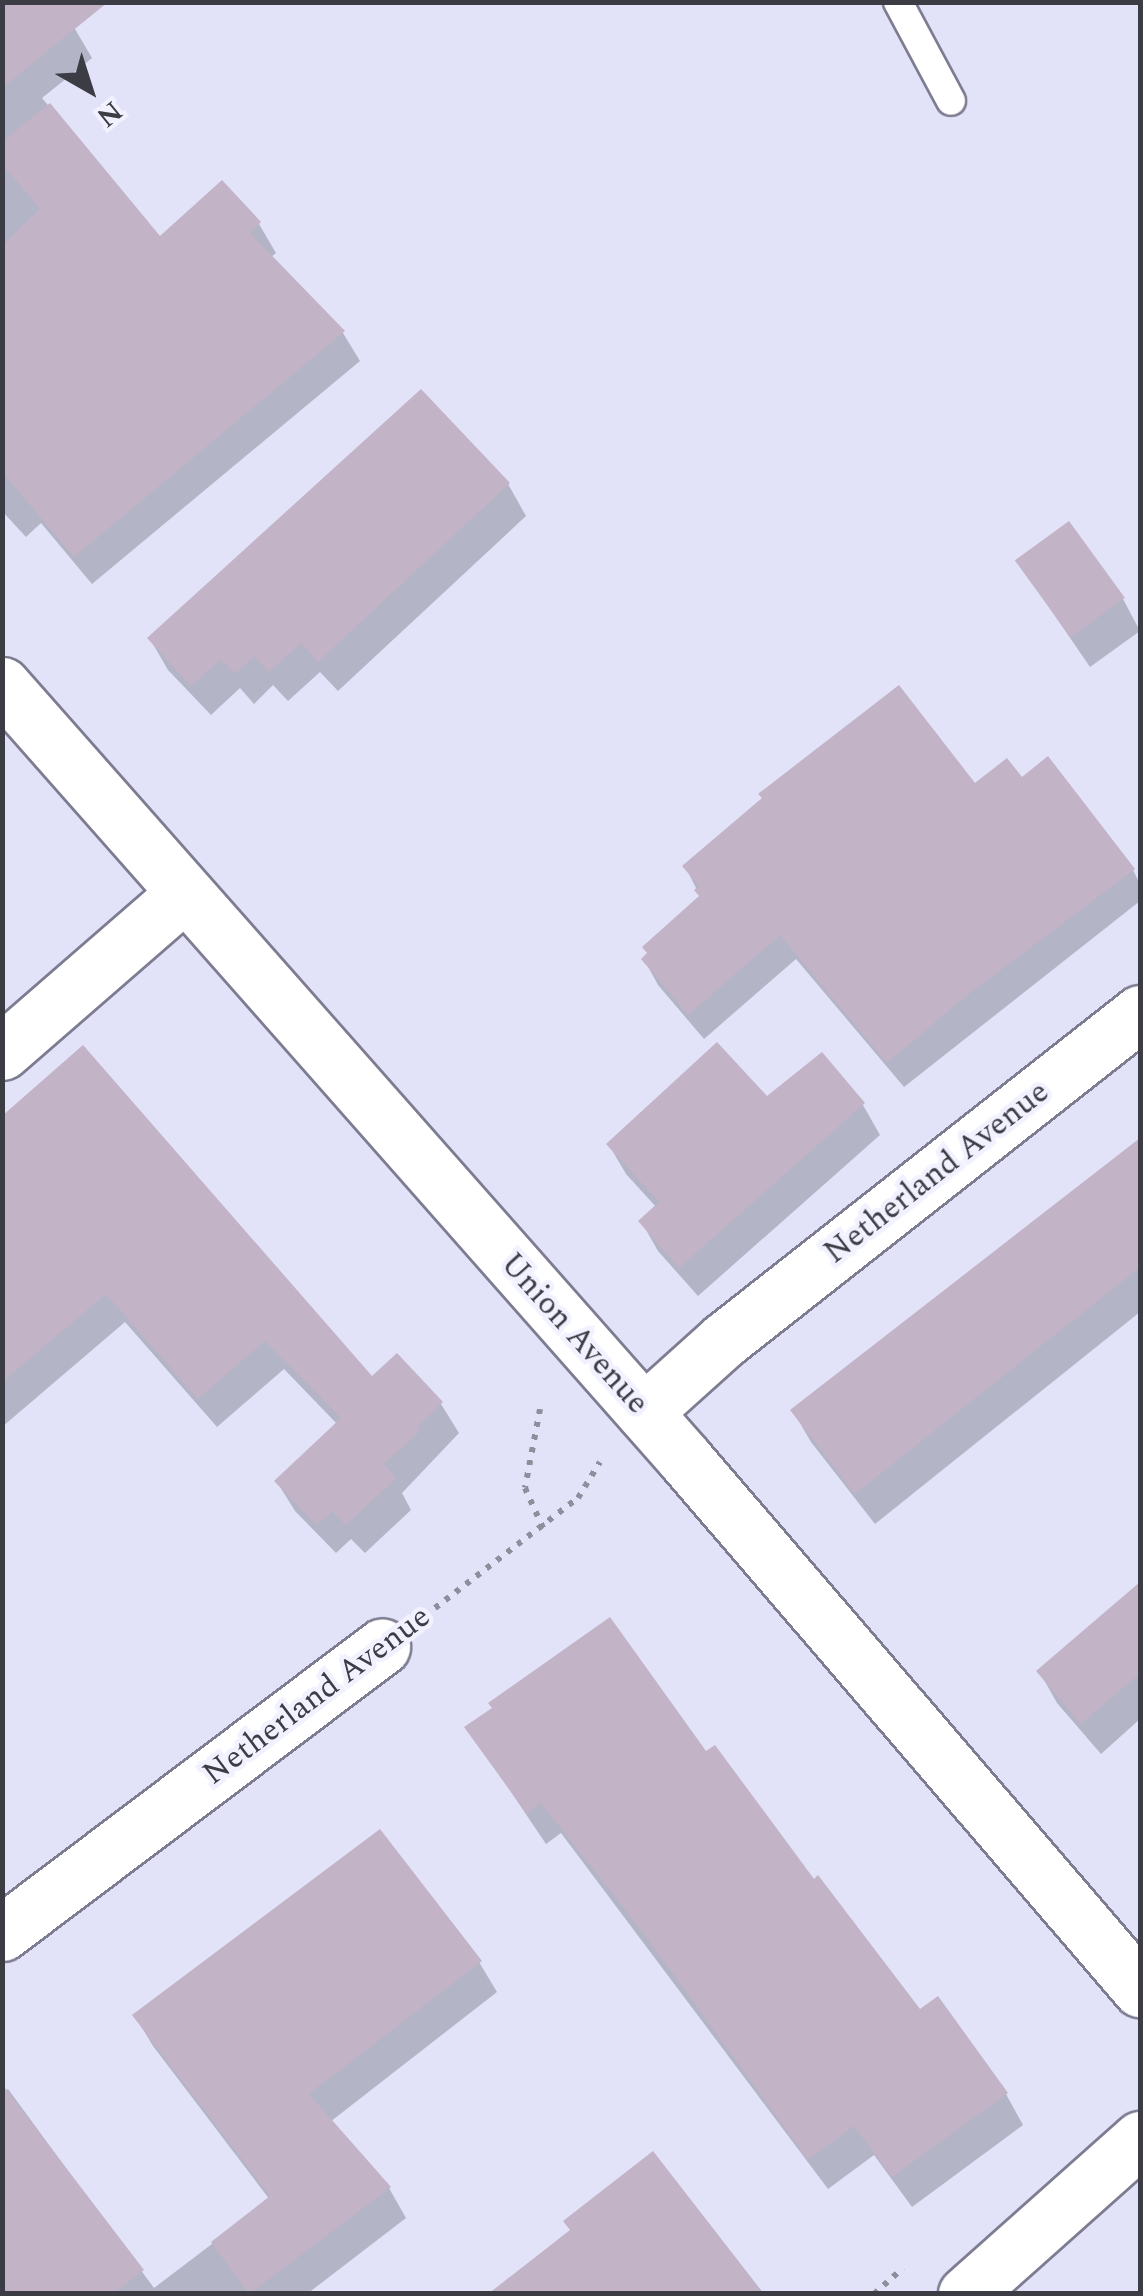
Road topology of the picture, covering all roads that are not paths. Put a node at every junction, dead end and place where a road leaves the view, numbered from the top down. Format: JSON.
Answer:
{"nodes":[{"id":1,"x":898,"y":2,"type":"edge"},
{"id":2,"x":951,"y":100,"type":"dead end"},
{"id":3,"x":2,"y":684,"type":"edge"},
{"id":4,"x":185,"y":893,"type":"junction"},
{"id":5,"x":1140,"y":1013,"type":"edge"},
{"id":6,"x":2,"y":1052,"type":"edge"},
{"id":7,"x":644,"y":1412,"type":"junction"},
{"id":8,"x":382,"y":1648,"type":"road end"},
{"id":9,"x":2,"y":1933,"type":"edge"},
{"id":10,"x":1140,"y":1989,"type":"edge"},
{"id":11,"x":1140,"y":2139,"type":"edge"},
{"id":12,"x":966,"y":2294,"type":"edge"}],
"edges":[{"from":1,"to":2,"type":"lane"},
{"from":3,"to":4,"type":"street","name":"Union Avenue"},
{"from":4,"to":6,"type":"street"},
{"from":4,"to":7,"type":"street","name":"Union Avenue"},
{"from":5,"to":7,"type":"street","name":"Netherland Avenue"},
{"from":7,"to":10,"type":"street","name":"Union Avenue"},
{"from":8,"to":9,"type":"street","name":"Netherland Avenue"},
{"from":11,"to":12,"type":"street"}]}
